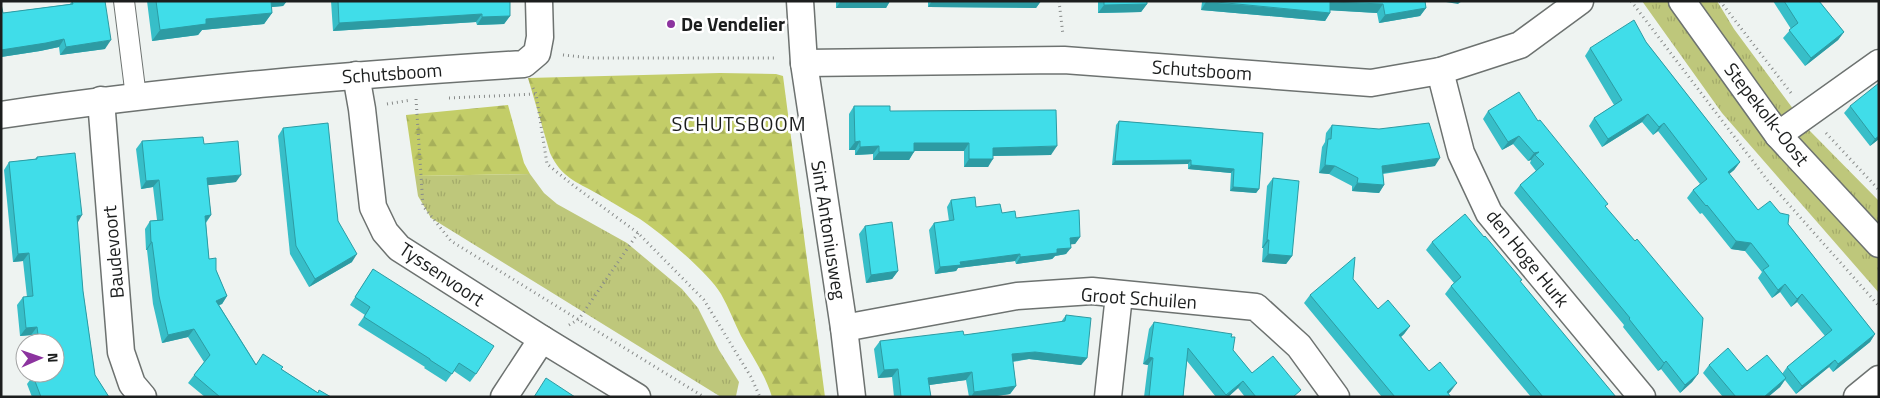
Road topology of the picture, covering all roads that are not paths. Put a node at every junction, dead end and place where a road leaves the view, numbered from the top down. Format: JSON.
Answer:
{"nodes":[{"id":1,"x":124,"y":1,"type":"edge"},
{"id":2,"x":539,"y":1,"type":"edge"},
{"id":3,"x":800,"y":1,"type":"edge"},
{"id":4,"x":1580,"y":1,"type":"edge"},
{"id":5,"x":1682,"y":1,"type":"edge"},
{"id":6,"x":793,"y":60,"type":"junction"},
{"id":7,"x":1879,"y":63,"type":"edge"},
{"id":8,"x":1440,"y":71,"type":"junction"},
{"id":9,"x":356,"y":75,"type":"junction"},
{"id":10,"x":136,"y":97,"type":"junction"},
{"id":11,"x":101,"y":100,"type":"junction"},
{"id":12,"x":1,"y":115,"type":"edge"},
{"id":13,"x":1778,"y":135,"type":"junction"},
{"id":14,"x":1879,"y":244,"type":"edge"},
{"id":15,"x":1119,"y":295,"type":"junction"},
{"id":16,"x":844,"y":328,"type":"junction"},
{"id":17,"x":542,"y":340,"type":"junction"},
{"id":18,"x":1879,"y":379,"type":"edge"},
{"id":19,"x":144,"y":397,"type":"edge"},
{"id":20,"x":504,"y":397,"type":"edge"},
{"id":21,"x":638,"y":397,"type":"edge"},
{"id":22,"x":852,"y":397,"type":"edge"},
{"id":23,"x":1108,"y":397,"type":"edge"},
{"id":24,"x":1336,"y":397,"type":"edge"},
{"id":25,"x":1642,"y":397,"type":"edge"},
{"id":26,"x":1857,"y":397,"type":"edge"}],
"edges":[{"from":1,"to":10,"type":"street"},
{"from":2,"to":9,"type":"street","name":"Schutsboom"},
{"from":3,"to":6,"type":"street","name":"Sint Antoniusweg"},
{"from":4,"to":8,"type":"street","name":"Schutsboom"},
{"from":5,"to":13,"type":"street","name":"Stepekolk-Oost"},
{"from":6,"to":8,"type":"street","name":"Schutsboom"},
{"from":6,"to":16,"type":"street","name":"Sint Antoniusweg"},
{"from":7,"to":13,"type":"street"},
{"from":8,"to":25,"type":"street","name":"den Hoge Hurk"},
{"from":9,"to":10,"type":"street","name":"Schutsboom"},
{"from":9,"to":17,"type":"street","name":"Tyssenvoort"},
{"from":10,"to":11,"type":"street","name":"Schutsboom"},
{"from":11,"to":12,"type":"street","name":"Schutsboom"},
{"from":11,"to":19,"type":"street","name":"Baudevoort"},
{"from":13,"to":14,"type":"street","name":"Stepekolk-Oost"},
{"from":15,"to":16,"type":"street","name":"Groot Schuilen"},
{"from":15,"to":23,"type":"street"},
{"from":15,"to":24,"type":"street","name":"Groot Schuilen"},
{"from":16,"to":22,"type":"street","name":"Sint Antoniusweg"},
{"from":17,"to":20,"type":"street"},
{"from":17,"to":21,"type":"street","name":"Tyssenvoort"},
{"from":18,"to":26,"type":"street"}]}
